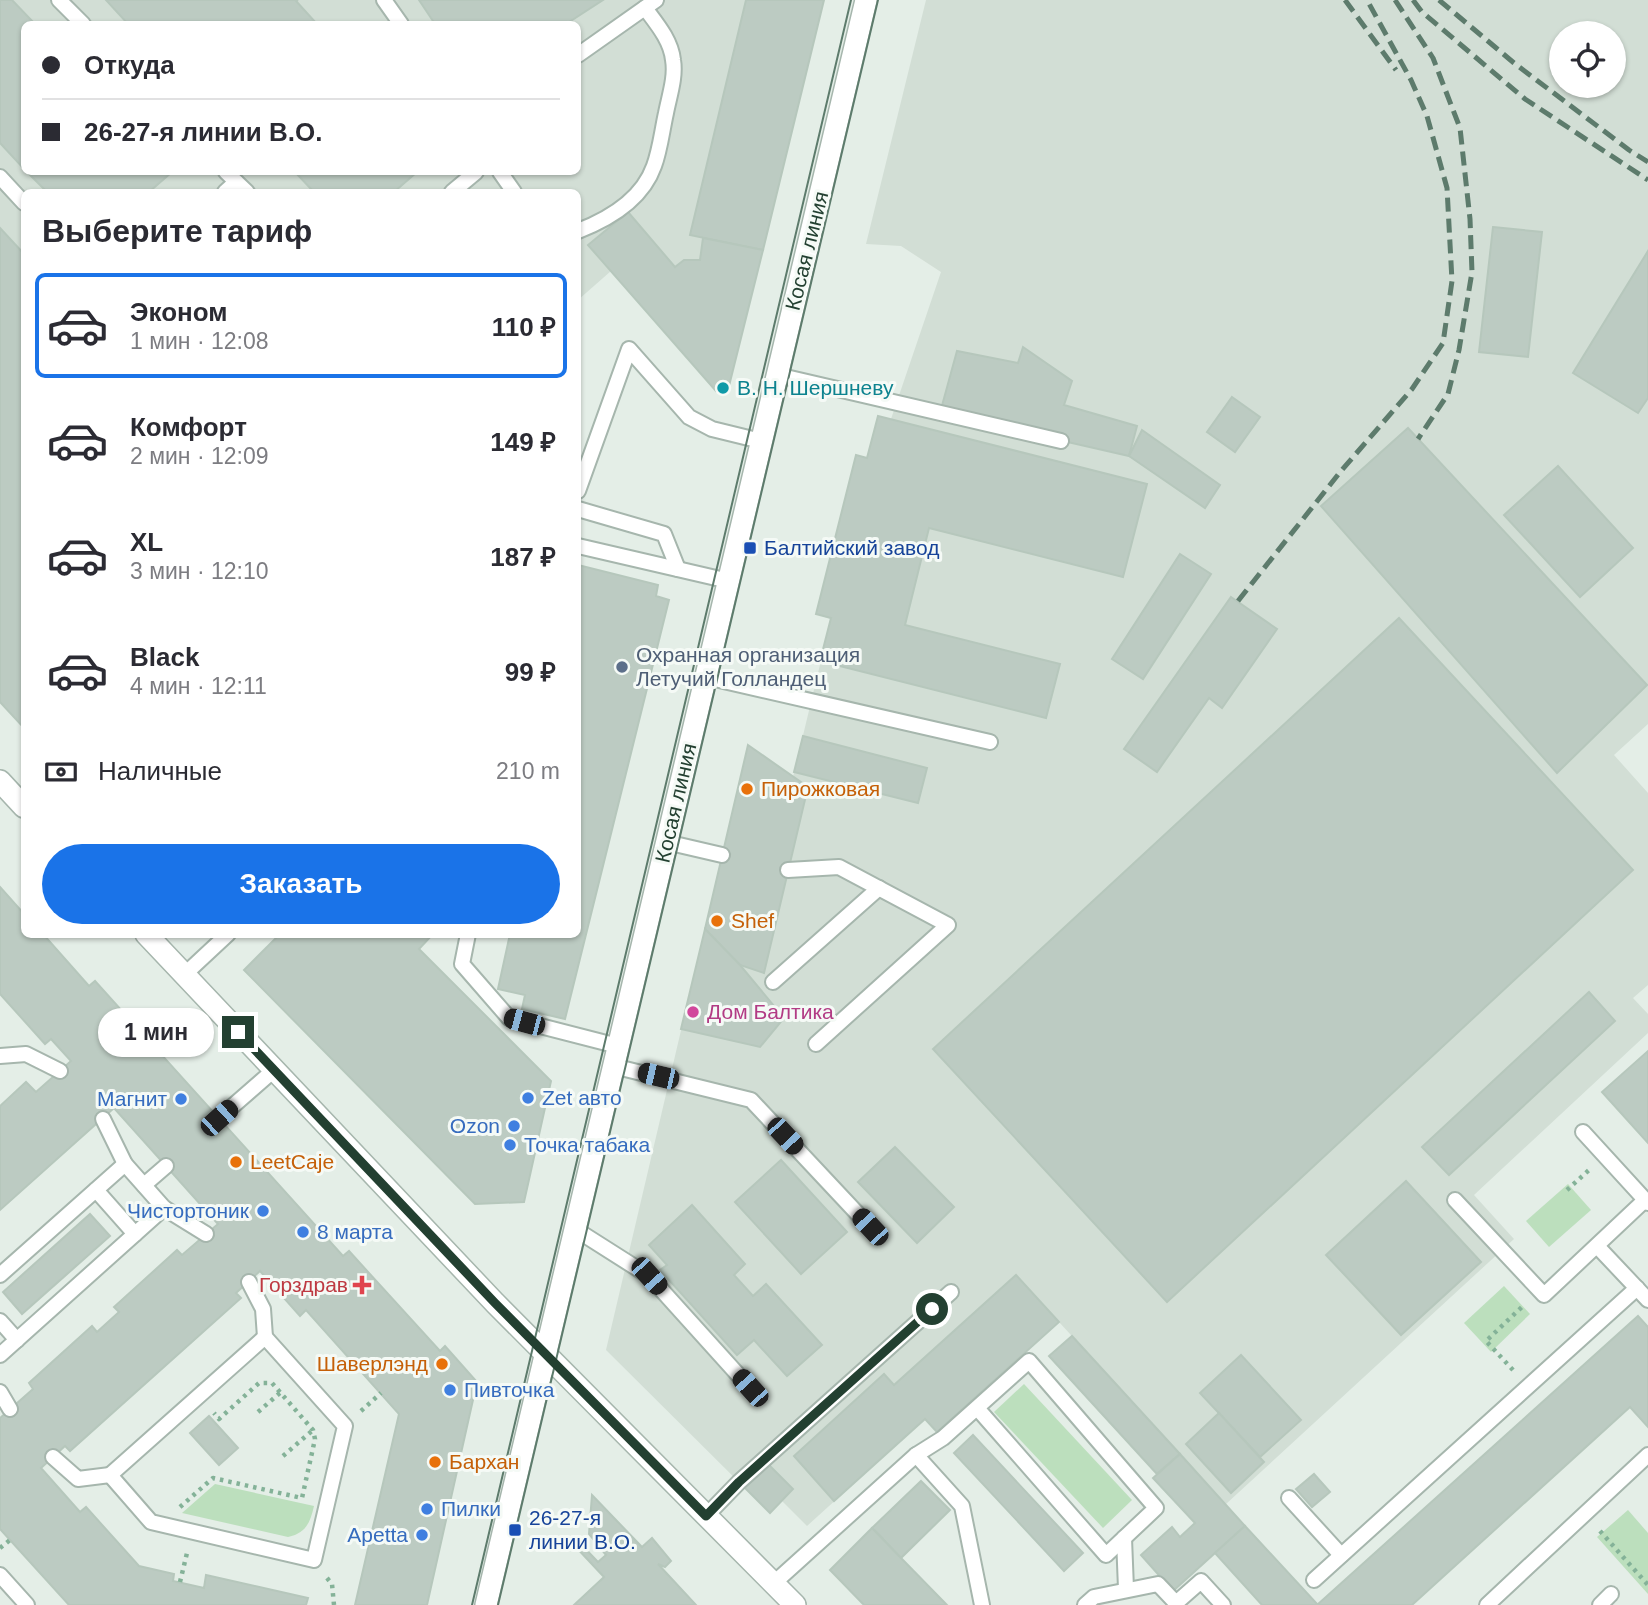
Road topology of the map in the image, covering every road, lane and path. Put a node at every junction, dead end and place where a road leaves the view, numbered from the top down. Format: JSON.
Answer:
{"nodes":[{"id":1,"x":59,"y":0,"type":"edge"},
{"id":2,"x":384,"y":0,"type":"edge"},
{"id":3,"x":866,"y":0,"type":"edge"},
{"id":4,"x":651,"y":4,"type":"edge"},
{"id":5,"x":80,"y":21,"type":"edge"},
{"id":6,"x":399,"y":21,"type":"edge"},
{"id":7,"x":581,"y":53,"type":"edge"},
{"id":8,"x":472,"y":175,"type":"edge"},
{"id":9,"x":0,"y":177,"type":"edge"},
{"id":10,"x":456,"y":189,"type":"edge"},
{"id":11,"x":21,"y":201,"type":"edge"},
{"id":12,"x":581,"y":230,"type":"edge"},
{"id":13,"x":777,"y":375,"type":"junction"},
{"id":14,"x":761,"y":441,"type":"junction"},
{"id":15,"x":1061,"y":441,"type":"dead end"},
{"id":16,"x":581,"y":483,"type":"edge"},
{"id":17,"x":581,"y":510,"type":"edge"},
{"id":18,"x":581,"y":547,"type":"edge"},
{"id":19,"x":678,"y":569,"type":"junction"},
{"id":20,"x":729,"y":581,"type":"junction"},
{"id":21,"x":706,"y":677,"type":"junction"},
{"id":22,"x":990,"y":743,"type":"dead end"},
{"id":23,"x":0,"y":781,"type":"edge"},
{"id":24,"x":21,"y":804,"type":"edge"},
{"id":25,"x":666,"y":842,"type":"junction"},
{"id":26,"x":722,"y":855,"type":"dead end"},
{"id":27,"x":788,"y":870,"type":"dead end"},
{"id":28,"x":879,"y":888,"type":"junction"},
{"id":29,"x":150,"y":938,"type":"edge"},
{"id":30,"x":224,"y":938,"type":"edge"},
{"id":31,"x":467,"y":938,"type":"edge"},
{"id":32,"x":184,"y":975,"type":"junction"},
{"id":33,"x":773,"y":982,"type":"dead end"},
{"id":34,"x":816,"y":1044,"type":"dead end"},
{"id":35,"x":0,"y":1056,"type":"edge"},
{"id":36,"x":615,"y":1056,"type":"junction"},
{"id":37,"x":274,"y":1070,"type":"junction"},
{"id":38,"x":60,"y":1071,"type":"dead end"},
{"id":39,"x":219,"y":1118,"type":"dead end"},
{"id":40,"x":103,"y":1119,"type":"dead end"},
{"id":41,"x":1583,"y":1132,"type":"dead end"},
{"id":42,"x":125,"y":1164,"type":"junction"},
{"id":43,"x":166,"y":1166,"type":"dead end"},
{"id":44,"x":144,"y":1185,"type":"junction"},
{"id":45,"x":96,"y":1190,"type":"junction"},
{"id":46,"x":1455,"y":1200,"type":"dead end"},
{"id":47,"x":1647,"y":1201,"type":"edge"},
{"id":48,"x":164,"y":1208,"type":"junction"},
{"id":49,"x":870,"y":1227,"type":"dead end"},
{"id":50,"x":575,"y":1229,"type":"junction"},
{"id":51,"x":135,"y":1234,"type":"junction"},
{"id":52,"x":206,"y":1234,"type":"dead end"},
{"id":53,"x":1597,"y":1246,"type":"junction"},
{"id":54,"x":0,"y":1275,"type":"edge"},
{"id":55,"x":249,"y":1282,"type":"dead end"},
{"id":56,"x":1637,"y":1288,"type":"junction"},
{"id":57,"x":951,"y":1292,"type":"dead end"},
{"id":58,"x":1648,"y":1300,"type":"edge"},
{"id":59,"x":1519,"y":1310,"type":"dead end"},
{"id":60,"x":0,"y":1321,"type":"edge"},
{"id":61,"x":265,"y":1337,"type":"junction"},
{"id":62,"x":17,"y":1340,"type":"junction"},
{"id":63,"x":545,"y":1353,"type":"junction"},
{"id":64,"x":0,"y":1354,"type":"edge"},
{"id":65,"x":1528,"y":1386,"type":"junction"},
{"id":66,"x":750,"y":1388,"type":"dead end"},
{"id":67,"x":0,"y":1392,"type":"edge"},
{"id":68,"x":280,"y":1392,"type":"junction"},
{"id":69,"x":198,"y":1396,"type":"junction"},
{"id":70,"x":977,"y":1408,"type":"junction"},
{"id":71,"x":10,"y":1409,"type":"dead end"},
{"id":72,"x":258,"y":1412,"type":"dead end"},
{"id":73,"x":313,"y":1430,"type":"junction"},
{"id":74,"x":916,"y":1455,"type":"junction"},
{"id":75,"x":284,"y":1456,"type":"dead end"},
{"id":76,"x":53,"y":1457,"type":"dead end"},
{"id":77,"x":1646,"y":1461,"type":"edge"},
{"id":78,"x":110,"y":1475,"type":"junction"},
{"id":79,"x":201,"y":1489,"type":"dead end"},
{"id":80,"x":1289,"y":1498,"type":"dead end"},
{"id":81,"x":1584,"y":1514,"type":"junction"},
{"id":82,"x":706,"y":1516,"type":"junction"},
{"id":83,"x":192,"y":1531,"type":"junction"},
{"id":84,"x":1124,"y":1538,"type":"junction"},
{"id":85,"x":10,"y":1540,"type":"dead end"},
{"id":86,"x":0,"y":1548,"type":"edge"},
{"id":87,"x":1342,"y":1555,"type":"junction"},
{"id":88,"x":0,"y":1575,"type":"edge"},
{"id":89,"x":1314,"y":1580,"type":"dead end"},
{"id":90,"x":180,"y":1582,"type":"dead end"},
{"id":91,"x":774,"y":1583,"type":"junction"},
{"id":92,"x":1648,"y":1585,"type":"edge"},
{"id":93,"x":1126,"y":1589,"type":"junction"},
{"id":94,"x":1611,"y":1594,"type":"dead end"},
{"id":95,"x":27,"y":1605,"type":"edge"},
{"id":96,"x":486,"y":1605,"type":"edge"},
{"id":97,"x":795,"y":1605,"type":"edge"},
{"id":98,"x":982,"y":1605,"type":"edge"},
{"id":99,"x":1085,"y":1605,"type":"edge"},
{"id":100,"x":1223,"y":1605,"type":"edge"},
{"id":101,"x":1487,"y":1605,"type":"edge"},
{"id":102,"x":1600,"y":1605,"type":"edge"}],
"edges":[{"from":1,"to":5,"type":"lane"},
{"from":2,"to":6,"type":"lane"},
{"from":3,"to":13,"type":"street","name":"Косая линия"},
{"from":4,"to":7,"type":"lane"},
{"from":4,"to":12,"type":"lane"},
{"from":8,"to":10,"type":"lane"},
{"from":9,"to":11,"type":"lane"},
{"from":13,"to":14,"type":"street","name":"Косая линия"},
{"from":13,"to":15,"type":"lane"},
{"from":14,"to":16,"type":"lane"},
{"from":14,"to":20,"type":"street","name":"Косая линия"},
{"from":17,"to":19,"type":"lane"},
{"from":18,"to":19,"type":"lane"},
{"from":19,"to":20,"type":"lane"},
{"from":20,"to":21,"type":"street","name":"Косая линия"},
{"from":21,"to":22,"type":"lane"},
{"from":21,"to":25,"type":"street","name":"Косая линия"},
{"from":23,"to":24,"type":"street"},
{"from":25,"to":26,"type":"lane"},
{"from":25,"to":36,"type":"street","name":"Косая линия"},
{"from":27,"to":28,"type":"lane"},
{"from":28,"to":33,"type":"lane"},
{"from":28,"to":34,"type":"lane"},
{"from":29,"to":32,"type":"street"},
{"from":30,"to":32,"type":"lane"},
{"from":31,"to":36,"type":"lane"},
{"from":32,"to":37,"type":"street"},
{"from":35,"to":38,"type":"lane"},
{"from":36,"to":49,"type":"lane"},
{"from":36,"to":50,"type":"street","name":"Косая линия"},
{"from":37,"to":39,"type":"lane"},
{"from":37,"to":63,"type":"street"},
{"from":40,"to":42,"type":"lane"},
{"from":41,"to":47,"type":"lane"},
{"from":42,"to":44,"type":"lane"},
{"from":42,"to":45,"type":"lane"},
{"from":43,"to":44,"type":"lane"},
{"from":44,"to":48,"type":"lane"},
{"from":45,"to":51,"type":"lane"},
{"from":45,"to":54,"type":"lane"},
{"from":46,"to":53,"type":"lane"},
{"from":47,"to":53,"type":"lane"},
{"from":48,"to":51,"type":"lane"},
{"from":48,"to":52,"type":"lane"},
{"from":50,"to":63,"type":"street","name":"Косая линия"},
{"from":50,"to":66,"type":"lane"},
{"from":51,"to":62,"type":"lane"},
{"from":53,"to":56,"type":"lane"},
{"from":55,"to":61,"type":"lane"},
{"from":56,"to":58,"type":"lane"},
{"from":56,"to":65,"type":"lane"},
{"from":57,"to":82,"type":"lane"},
{"from":59,"to":65,"type":"path"},
{"from":60,"to":62,"type":"lane"},
{"from":61,"to":69,"type":"lane"},
{"from":61,"to":83,"type":"lane"},
{"from":62,"to":64,"type":"lane"},
{"from":63,"to":82,"type":"street"},
{"from":63,"to":96,"type":"street","name":"Косая линия"},
{"from":65,"to":87,"type":"lane"},
{"from":67,"to":71,"type":"lane"},
{"from":68,"to":69,"type":"path"},
{"from":68,"to":72,"type":"path"},
{"from":68,"to":73,"type":"path"},
{"from":69,"to":78,"type":"lane"},
{"from":70,"to":74,"type":"lane"},
{"from":70,"to":84,"type":"lane"},
{"from":70,"to":84,"type":"lane"},
{"from":73,"to":75,"type":"path"},
{"from":73,"to":79,"type":"path"},
{"from":74,"to":91,"type":"lane"},
{"from":74,"to":98,"type":"lane"},
{"from":76,"to":78,"type":"lane"},
{"from":77,"to":81,"type":"lane"},
{"from":78,"to":83,"type":"lane"},
{"from":80,"to":87,"type":"lane"},
{"from":81,"to":92,"type":"path"},
{"from":81,"to":101,"type":"lane"},
{"from":82,"to":91,"type":"street"},
{"from":83,"to":90,"type":"path"},
{"from":84,"to":93,"type":"lane"},
{"from":85,"to":86,"type":"path"},
{"from":87,"to":89,"type":"lane"},
{"from":88,"to":95,"type":"lane"},
{"from":91,"to":97,"type":"street"},
{"from":93,"to":99,"type":"lane"},
{"from":93,"to":100,"type":"lane"},
{"from":94,"to":102,"type":"lane"}]}
